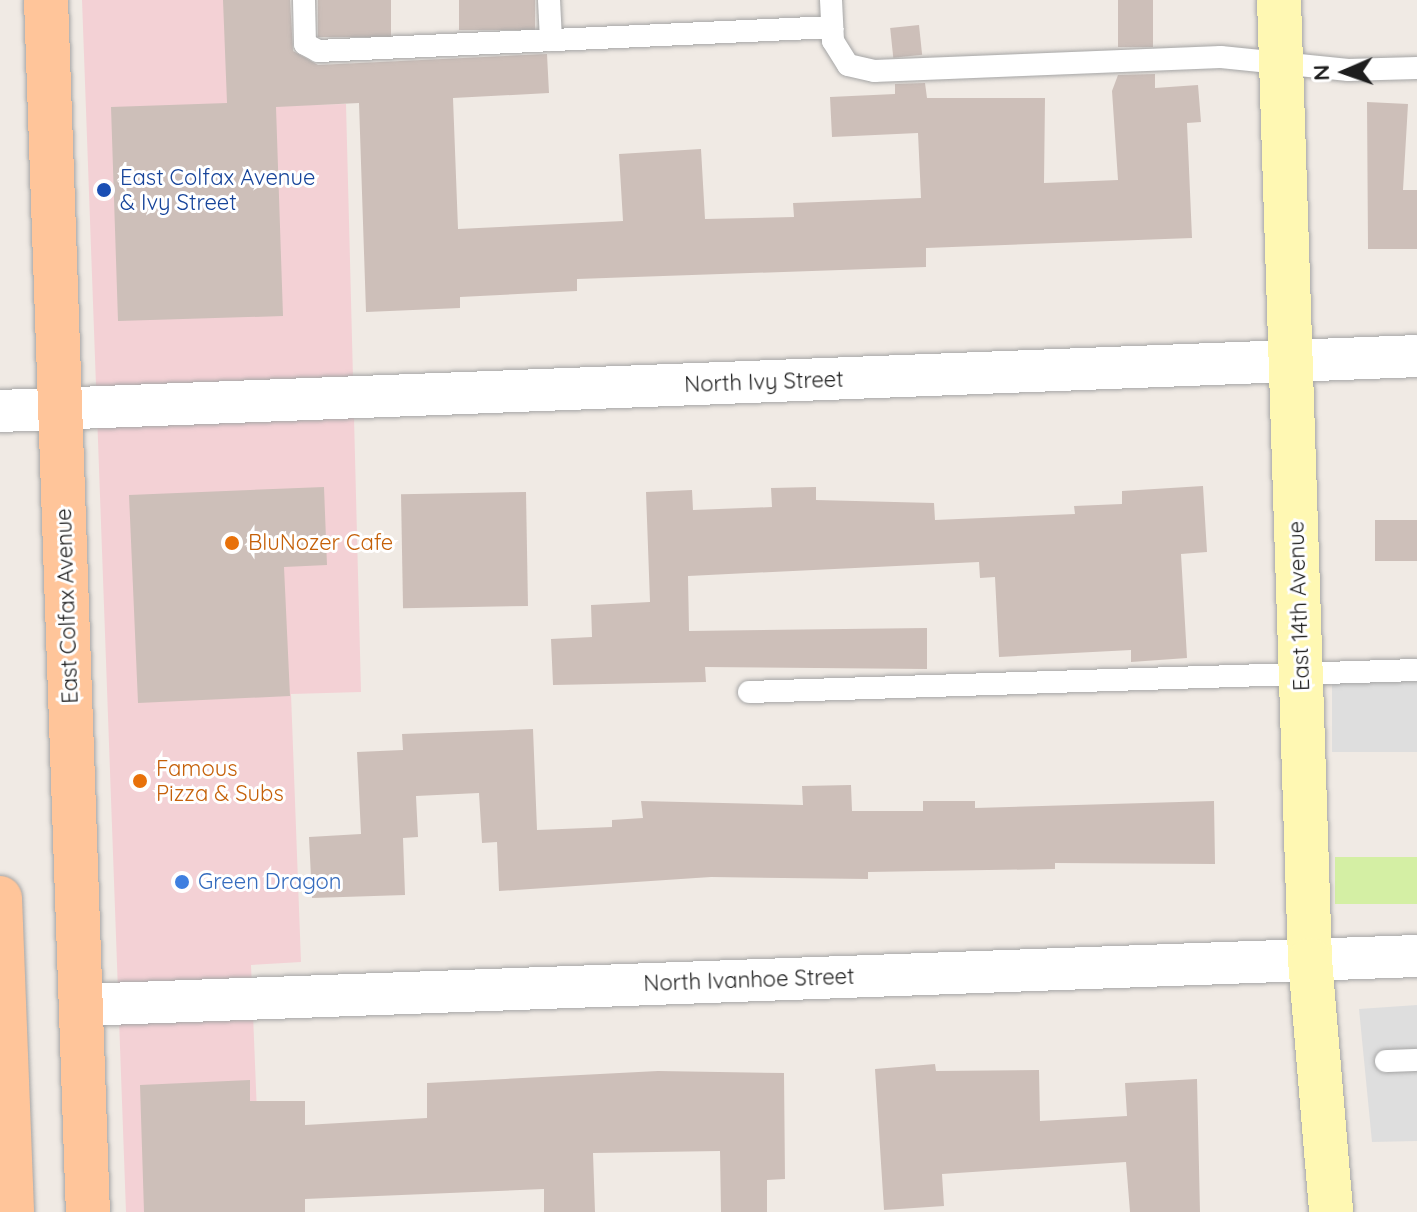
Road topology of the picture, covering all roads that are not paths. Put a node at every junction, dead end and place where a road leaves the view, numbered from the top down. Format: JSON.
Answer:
{"nodes":[{"id":1,"x":46,"y":0,"type":"edge"},
{"id":2,"x":304,"y":0,"type":"edge"},
{"id":3,"x":549,"y":0,"type":"edge"},
{"id":4,"x":831,"y":0,"type":"edge"},
{"id":5,"x":1279,"y":0,"type":"edge"},
{"id":6,"x":832,"y":27,"type":"junction"},
{"id":7,"x":551,"y":40,"type":"junction"},
{"id":8,"x":1282,"y":63,"type":"junction"},
{"id":9,"x":1417,"y":68,"type":"edge"},
{"id":10,"x":1417,"y":356,"type":"edge"},
{"id":11,"x":1291,"y":361,"type":"junction"},
{"id":12,"x":60,"y":409,"type":"junction"},
{"id":13,"x":0,"y":411,"type":"edge"},
{"id":14,"x":1417,"y":670,"type":"edge"},
{"id":15,"x":1302,"y":674,"type":"junction"},
{"id":16,"x":749,"y":692,"type":"dead end"},
{"id":17,"x":0,"y":898,"type":"edge"},
{"id":18,"x":1417,"y":956,"type":"edge"},
{"id":19,"x":1310,"y":960,"type":"junction"},
{"id":20,"x":80,"y":1005,"type":"junction"},
{"id":21,"x":1417,"y":1060,"type":"edge"},
{"id":22,"x":1386,"y":1061,"type":"dead end"},
{"id":23,"x":12,"y":1212,"type":"edge"},
{"id":24,"x":88,"y":1212,"type":"edge"},
{"id":25,"x":1331,"y":1212,"type":"edge"}],
"edges":[{"from":1,"to":12,"type":"main road","name":"East Colfax Avenue"},
{"from":2,"to":7,"type":"lane"},
{"from":3,"to":7,"type":"lane"},
{"from":4,"to":6,"type":"lane"},
{"from":5,"to":8,"type":"main road","name":"East 14th Avenue"},
{"from":6,"to":7,"type":"lane"},
{"from":6,"to":8,"type":"lane"},
{"from":8,"to":9,"type":"lane"},
{"from":8,"to":11,"type":"main road","name":"East 14th Avenue"},
{"from":10,"to":11,"type":"street","name":"North Ivy Street"},
{"from":11,"to":12,"type":"street","name":"North Ivy Street"},
{"from":11,"to":15,"type":"main road","name":"East 14th Avenue"},
{"from":12,"to":13,"type":"street","name":"North Ivy Street"},
{"from":12,"to":20,"type":"main road","name":"East Colfax Avenue"},
{"from":14,"to":15,"type":"lane"},
{"from":15,"to":16,"type":"lane"},
{"from":15,"to":19,"type":"main road","name":"East 14th Avenue"},
{"from":17,"to":23,"type":"main road"},
{"from":18,"to":19,"type":"street","name":"North Ivanhoe Street"},
{"from":19,"to":20,"type":"street","name":"North Ivanhoe Street"},
{"from":19,"to":25,"type":"main road","name":"East 14th Avenue"},
{"from":20,"to":24,"type":"main road","name":"East Colfax Avenue"},
{"from":21,"to":22,"type":"lane"}]}
